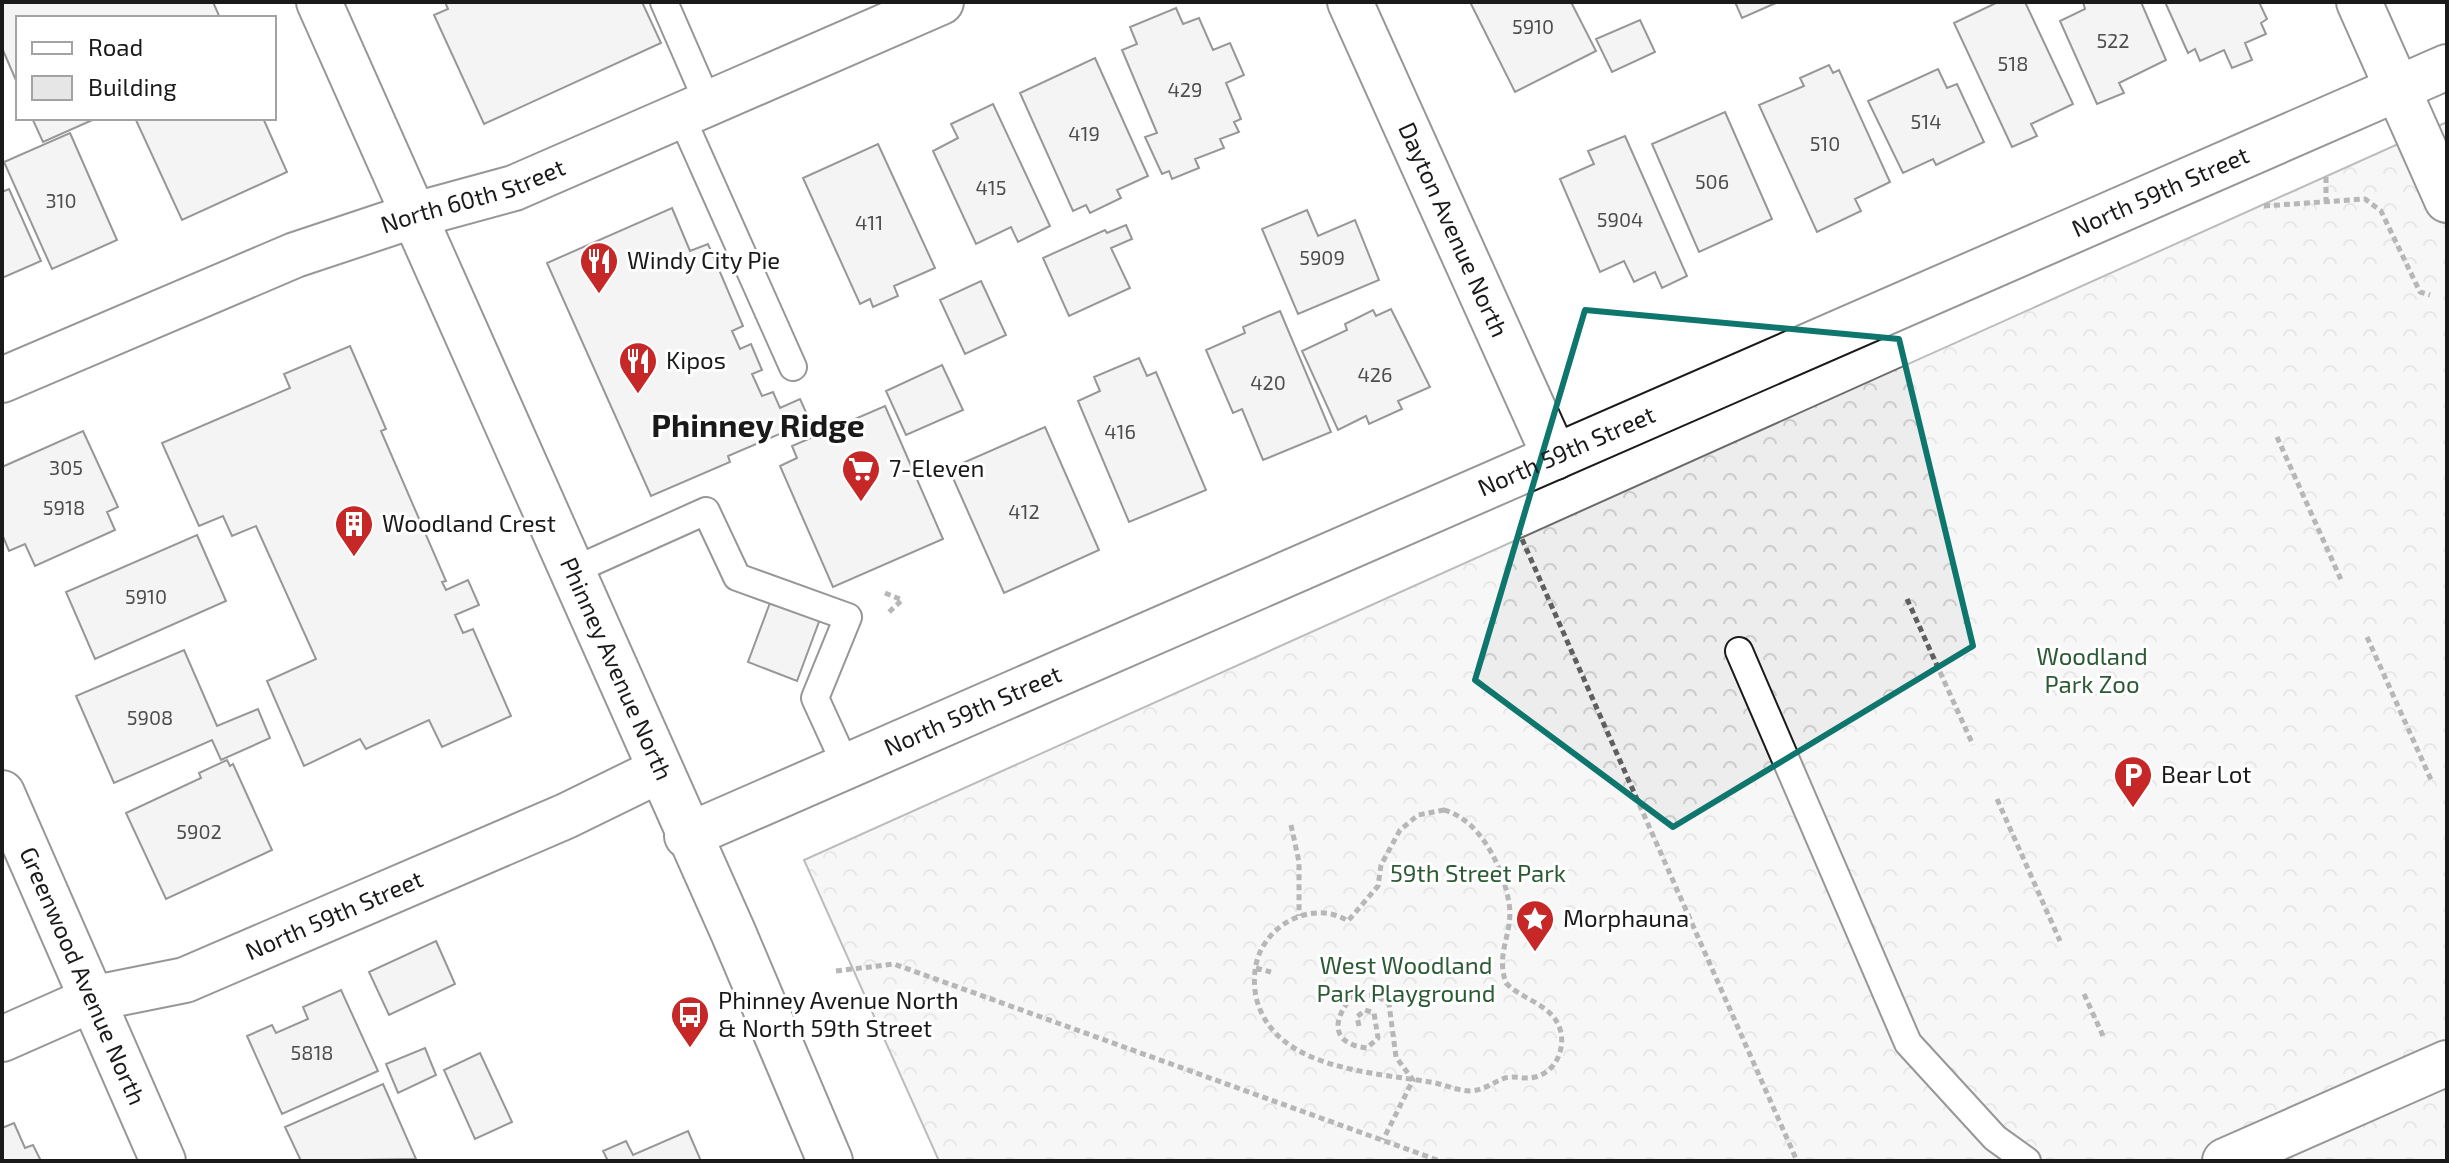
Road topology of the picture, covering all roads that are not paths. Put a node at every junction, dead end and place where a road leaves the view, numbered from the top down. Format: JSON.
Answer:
{"nodes":[{"id":1,"x":319,"y":2,"type":"edge"},
{"id":2,"x":664,"y":2,"type":"edge"},
{"id":3,"x":941,"y":2,"type":"edge"},
{"id":4,"x":1350,"y":2,"type":"edge"},
{"id":5,"x":2359,"y":2,"type":"edge"},
{"id":6,"x":2447,"y":67,"type":"edge"},
{"id":7,"x":2398,"y":89,"type":"junction"},
{"id":8,"x":694,"y":109,"type":"junction"},
{"id":9,"x":2447,"y":200,"type":"edge"},
{"id":10,"x":415,"y":215,"type":"junction"},
{"id":11,"x":793,"y":367,"type":"dead end"},
{"id":12,"x":2,"y":380,"type":"edge"},
{"id":13,"x":1555,"y":457,"type":"junction"},
{"id":14,"x":570,"y":572,"type":"junction"},
{"id":15,"x":1739,"y":651,"type":"dead end"},
{"id":16,"x":846,"y":766,"type":"junction"},
{"id":17,"x":658,"y":771,"type":"junction"},
{"id":18,"x":2,"y":793,"type":"edge"},
{"id":19,"x":687,"y":836,"type":"junction"},
{"id":20,"x":95,"y":998,"type":"junction"},
{"id":21,"x":2,"y":1039,"type":"edge"},
{"id":22,"x":2447,"y":1063,"type":"edge"},
{"id":23,"x":163,"y":1161,"type":"edge"},
{"id":24,"x":830,"y":1161,"type":"edge"},
{"id":25,"x":2027,"y":1161,"type":"edge"},
{"id":26,"x":2225,"y":1161,"type":"edge"}],
"edges":[{"from":1,"to":10,"type":"street","name":"Phinney Avenue North"},
{"from":2,"to":8,"type":"lane"},
{"from":3,"to":8,"type":"street","name":"North 60th Street"},
{"from":4,"to":13,"type":"street","name":"Dayton Avenue North"},
{"from":5,"to":7,"type":"street"},
{"from":6,"to":7,"type":"street","name":"North 59th Street"},
{"from":7,"to":9,"type":"street"},
{"from":7,"to":13,"type":"street","name":"North 59th Street"},
{"from":8,"to":10,"type":"street","name":"North 60th Street"},
{"from":8,"to":11,"type":"lane"},
{"from":10,"to":12,"type":"street","name":"North 60th Street"},
{"from":10,"to":14,"type":"street","name":"Phinney Avenue North"},
{"from":13,"to":16,"type":"street","name":"North 59th Street"},
{"from":14,"to":16,"type":"lane"},
{"from":14,"to":17,"type":"street","name":"Phinney Avenue North"},
{"from":15,"to":25,"type":"lane"},
{"from":16,"to":19,"type":"street","name":"North 59th Street"},
{"from":17,"to":19,"type":"street","name":"Phinney Avenue North"},
{"from":17,"to":20,"type":"street","name":"North 59th Street"},
{"from":18,"to":20,"type":"street","name":"Greenwood Avenue North"},
{"from":19,"to":24,"type":"street","name":"Phinney Avenue North"},
{"from":20,"to":21,"type":"street","name":"North 59th Street"},
{"from":20,"to":23,"type":"street","name":"Greenwood Avenue North"},
{"from":22,"to":26,"type":"street"}]}
